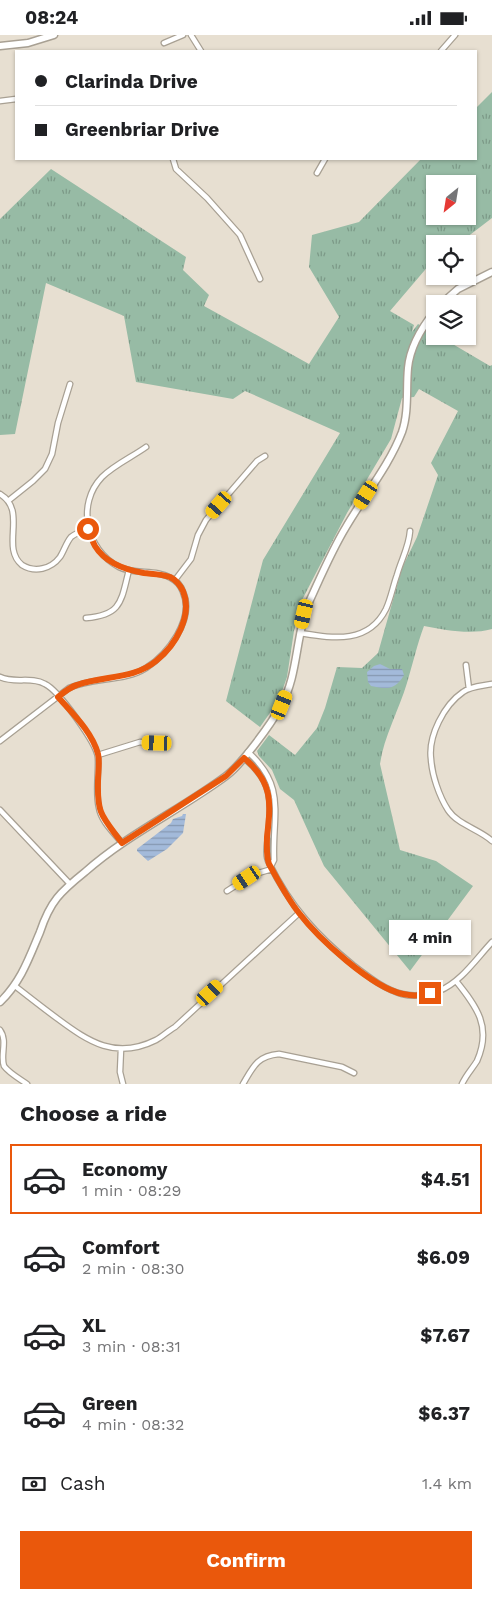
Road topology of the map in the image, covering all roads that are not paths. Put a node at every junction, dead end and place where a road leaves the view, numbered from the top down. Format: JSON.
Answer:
{"nodes":[{"id":1,"x":54,"y":35,"type":"edge"},
{"id":2,"x":183,"y":35,"type":"edge"},
{"id":3,"x":191,"y":35,"type":"edge"},
{"id":4,"x":455,"y":35,"type":"edge"},
{"id":5,"x":164,"y":43,"type":"dead end"},
{"id":6,"x":0,"y":46,"type":"edge"},
{"id":7,"x":200,"y":50,"type":"edge"},
{"id":8,"x":442,"y":50,"type":"edge"},
{"id":9,"x":15,"y":99,"type":"edge"},
{"id":10,"x":0,"y":101,"type":"edge"},
{"id":11,"x":173,"y":160,"type":"edge"},
{"id":12,"x":324,"y":160,"type":"edge"},
{"id":13,"x":317,"y":173,"type":"dead end"},
{"id":14,"x":492,"y":272,"type":"edge"},
{"id":15,"x":260,"y":279,"type":"dead end"},
{"id":16,"x":451,"y":295,"type":"edge"},
{"id":17,"x":426,"y":324,"type":"edge"},
{"id":18,"x":70,"y":384,"type":"dead end"},
{"id":19,"x":146,"y":447,"type":"dead end"},
{"id":20,"x":266,"y":456,"type":"dead end"},
{"id":21,"x":0,"y":494,"type":"edge"},
{"id":22,"x":8,"y":501,"type":"junction"},
{"id":23,"x":88,"y":529,"type":"junction"},
{"id":24,"x":410,"y":531,"type":"dead end"},
{"id":25,"x":129,"y":571,"type":"junction"},
{"id":26,"x":175,"y":581,"type":"junction"},
{"id":27,"x":86,"y":618,"type":"dead end"},
{"id":28,"x":300,"y":633,"type":"junction"},
{"id":29,"x":466,"y":665,"type":"dead end"},
{"id":30,"x":0,"y":677,"type":"edge"},
{"id":31,"x":492,"y":684,"type":"edge"},
{"id":32,"x":469,"y":689,"type":"junction"},
{"id":33,"x":58,"y":697,"type":"junction"},
{"id":34,"x":0,"y":741,"type":"edge"},
{"id":35,"x":157,"y":743,"type":"dead end"},
{"id":36,"x":98,"y":755,"type":"junction"},
{"id":37,"x":246,"y":755,"type":"junction"},
{"id":38,"x":0,"y":810,"type":"edge"},
{"id":39,"x":492,"y":841,"type":"edge"},
{"id":40,"x":122,"y":843,"type":"junction"},
{"id":41,"x":272,"y":867,"type":"junction"},
{"id":42,"x":70,"y":884,"type":"junction"},
{"id":43,"x":227,"y":891,"type":"dead end"},
{"id":44,"x":299,"y":913,"type":"junction"},
{"id":45,"x":492,"y":943,"type":"edge"},
{"id":46,"x":456,"y":981,"type":"junction"},
{"id":47,"x":15,"y":986,"type":"junction"},
{"id":48,"x":0,"y":1002,"type":"edge"},
{"id":49,"x":0,"y":1030,"type":"edge"},
{"id":50,"x":121,"y":1049,"type":"junction"},
{"id":51,"x":354,"y":1073,"type":"dead end"},
{"id":52,"x":27,"y":1084,"type":"edge"},
{"id":53,"x":123,"y":1084,"type":"edge"},
{"id":54,"x":243,"y":1084,"type":"edge"},
{"id":55,"x":462,"y":1084,"type":"edge"}],
"edges":[{"from":1,"to":6,"type":"main road"},
{"from":2,"to":5,"type":"street"},
{"from":3,"to":7,"type":"street"},
{"from":4,"to":8,"type":"street"},
{"from":9,"to":10,"type":"street"},
{"from":11,"to":15,"type":"street"},
{"from":12,"to":13,"type":"street"},
{"from":14,"to":16,"type":"main road"},
{"from":17,"to":28,"type":"main road"},
{"from":18,"to":22,"type":"street"},
{"from":19,"to":23,"type":"street"},
{"from":20,"to":26,"type":"street"},
{"from":21,"to":22,"type":"street"},
{"from":22,"to":23,"type":"street"},
{"from":23,"to":25,"type":"street"},
{"from":24,"to":28,"type":"street"},
{"from":25,"to":26,"type":"street"},
{"from":25,"to":27,"type":"street"},
{"from":26,"to":33,"type":"street"},
{"from":28,"to":37,"type":"main road"},
{"from":29,"to":32,"type":"street"},
{"from":30,"to":33,"type":"street"},
{"from":31,"to":32,"type":"street"},
{"from":32,"to":39,"type":"street"},
{"from":33,"to":34,"type":"street"},
{"from":33,"to":36,"type":"street"},
{"from":35,"to":36,"type":"street"},
{"from":36,"to":40,"type":"street"},
{"from":37,"to":40,"type":"main road"},
{"from":37,"to":41,"type":"street"},
{"from":38,"to":42,"type":"street"},
{"from":40,"to":42,"type":"main road"},
{"from":41,"to":43,"type":"street"},
{"from":41,"to":44,"type":"street"},
{"from":42,"to":47,"type":"main road"},
{"from":44,"to":46,"type":"street"},
{"from":44,"to":50,"type":"street"},
{"from":45,"to":46,"type":"street"},
{"from":46,"to":55,"type":"street"},
{"from":47,"to":48,"type":"main road"},
{"from":47,"to":50,"type":"street"},
{"from":49,"to":52,"type":"street"},
{"from":50,"to":53,"type":"street"},
{"from":51,"to":54,"type":"street"}]}
